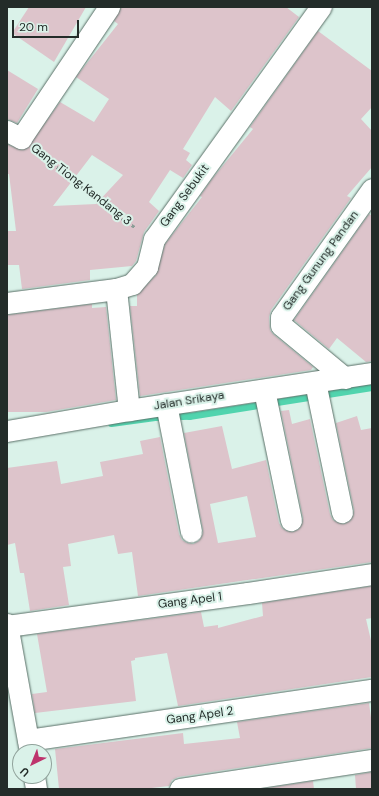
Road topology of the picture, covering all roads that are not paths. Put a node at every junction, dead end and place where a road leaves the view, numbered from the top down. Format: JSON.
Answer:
{"nodes":[{"id":1,"x":109,"y":7,"type":"edge"},
{"id":2,"x":321,"y":7,"type":"edge"},
{"id":3,"x":14,"y":135,"type":"edge"},
{"id":4,"x":372,"y":189,"type":"edge"},
{"id":5,"x":116,"y":289,"type":"junction"},
{"id":6,"x":7,"y":303,"type":"edge"},
{"id":7,"x":372,"y":372,"type":"edge"},
{"id":8,"x":345,"y":378,"type":"junction"},
{"id":9,"x":315,"y":382,"type":"junction"},
{"id":10,"x":264,"y":390,"type":"junction"},
{"id":11,"x":166,"y":404,"type":"junction"},
{"id":12,"x":129,"y":410,"type":"junction"},
{"id":13,"x":7,"y":431,"type":"edge"},
{"id":14,"x":342,"y":512,"type":"dead end"},
{"id":15,"x":291,"y":520,"type":"dead end"},
{"id":16,"x":191,"y":532,"type":"dead end"},
{"id":17,"x":372,"y":574,"type":"edge"},
{"id":18,"x":8,"y":631,"type":"edge"},
{"id":19,"x":372,"y":690,"type":"edge"},
{"id":20,"x":29,"y":744,"type":"edge"},
{"id":21,"x":41,"y":744,"type":"edge"},
{"id":22,"x":372,"y":760,"type":"edge"},
{"id":23,"x":180,"y":789,"type":"edge"}],
"edges":[{"from":1,"to":3,"type":"street"},
{"from":2,"to":5,"type":"street","name":"Gang Sebukit"},
{"from":4,"to":8,"type":"street","name":"Gang Gunung Pandan"},
{"from":5,"to":6,"type":"street","name":"Gang Sebukit"},
{"from":5,"to":12,"type":"street"},
{"from":7,"to":8,"type":"street","name":"Jalan Srikaya"},
{"from":8,"to":9,"type":"street","name":"Jalan Srikaya"},
{"from":9,"to":10,"type":"street","name":"Jalan Srikaya"},
{"from":9,"to":14,"type":"street"},
{"from":10,"to":11,"type":"street","name":"Jalan Srikaya"},
{"from":10,"to":15,"type":"street"},
{"from":11,"to":12,"type":"street","name":"Jalan Srikaya"},
{"from":11,"to":16,"type":"street"},
{"from":12,"to":13,"type":"street","name":"Jalan Srikaya"},
{"from":17,"to":18,"type":"street","name":"Gang Apel 1"},
{"from":18,"to":20,"type":"street"},
{"from":19,"to":21,"type":"street","name":"Gang Apel 2"},
{"from":22,"to":23,"type":"street"}]}
